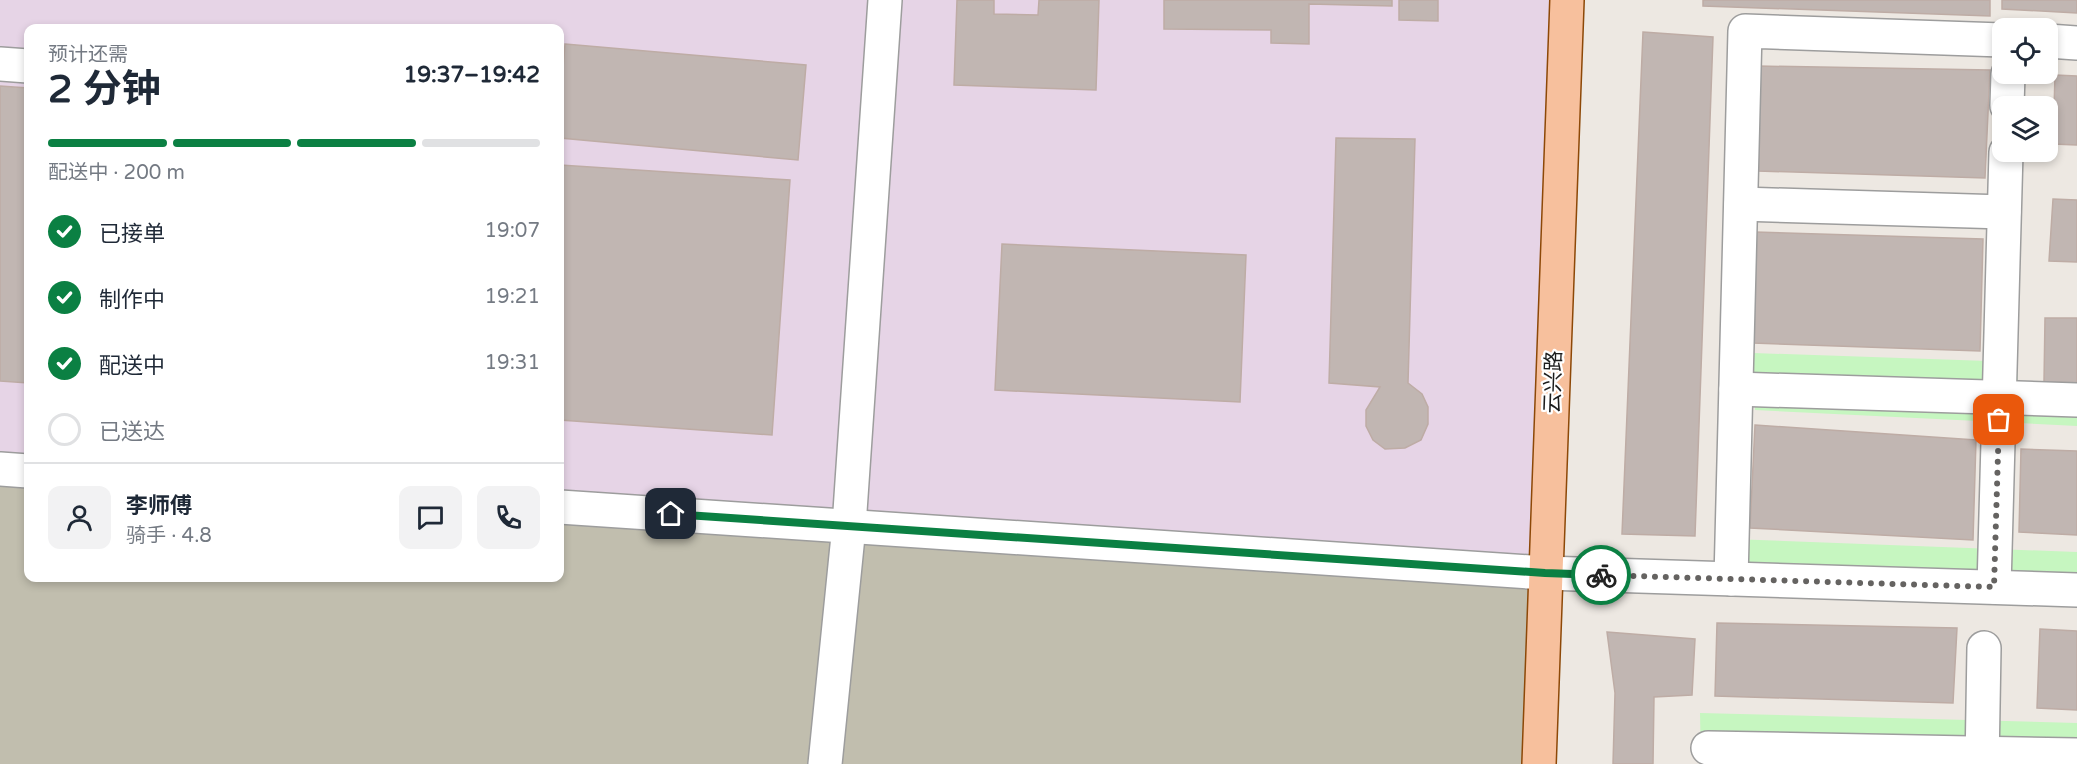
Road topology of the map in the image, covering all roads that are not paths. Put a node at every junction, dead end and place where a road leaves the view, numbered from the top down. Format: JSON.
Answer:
{"nodes":[{"id":1,"x":885,"y":0,"type":"edge"},
{"id":2,"x":1568,"y":0,"type":"edge"},
{"id":3,"x":1992,"y":40,"type":"edge"},
{"id":4,"x":2058,"y":42,"type":"edge"},
{"id":5,"x":2077,"y":42,"type":"edge"},
{"id":6,"x":0,"y":64,"type":"edge"},
{"id":7,"x":24,"y":66,"type":"edge"},
{"id":8,"x":2006,"y":162,"type":"edge"},
{"id":9,"x":1741,"y":204,"type":"junction"},
{"id":10,"x":2004,"y":213,"type":"junction"},
{"id":11,"x":1736,"y":390,"type":"junction"},
{"id":12,"x":2000,"y":398,"type":"junction"},
{"id":13,"x":2077,"y":400,"type":"edge"},
{"id":14,"x":0,"y":469,"type":"edge"},
{"id":15,"x":24,"y":471,"type":"edge"},
{"id":16,"x":564,"y":507,"type":"edge"},
{"id":17,"x":849,"y":526,"type":"junction"},
{"id":18,"x":1545,"y":573,"type":"junction"},
{"id":19,"x":1731,"y":579,"type":"junction"},
{"id":20,"x":1994,"y":587,"type":"junction"},
{"id":21,"x":2077,"y":590,"type":"edge"},
{"id":22,"x":1984,"y":648,"type":"dead end"},
{"id":23,"x":1708,"y":748,"type":"dead end"},
{"id":24,"x":2077,"y":755,"type":"edge"},
{"id":25,"x":1982,"y":759,"type":"edge"},
{"id":26,"x":825,"y":764,"type":"edge"},
{"id":27,"x":1539,"y":764,"type":"edge"}],
"edges":[{"from":1,"to":17,"type":"street"},
{"from":2,"to":18,"type":"main road","name":"云兴路"},
{"from":3,"to":9,"type":"street"},
{"from":4,"to":5,"type":"street"},
{"from":6,"to":7,"type":"street"},
{"from":8,"to":10,"type":"street"},
{"from":9,"to":10,"type":"street"},
{"from":9,"to":11,"type":"street"},
{"from":10,"to":12,"type":"street"},
{"from":11,"to":12,"type":"street"},
{"from":11,"to":19,"type":"street"},
{"from":12,"to":13,"type":"street"},
{"from":12,"to":20,"type":"street"},
{"from":14,"to":15,"type":"street"},
{"from":16,"to":17,"type":"street"},
{"from":17,"to":18,"type":"street"},
{"from":17,"to":26,"type":"street"},
{"from":18,"to":19,"type":"street"},
{"from":18,"to":27,"type":"main road","name":"云兴路"},
{"from":19,"to":20,"type":"street"},
{"from":20,"to":21,"type":"street"},
{"from":22,"to":25,"type":"street"},
{"from":23,"to":25,"type":"street"},
{"from":24,"to":25,"type":"street"}]}
